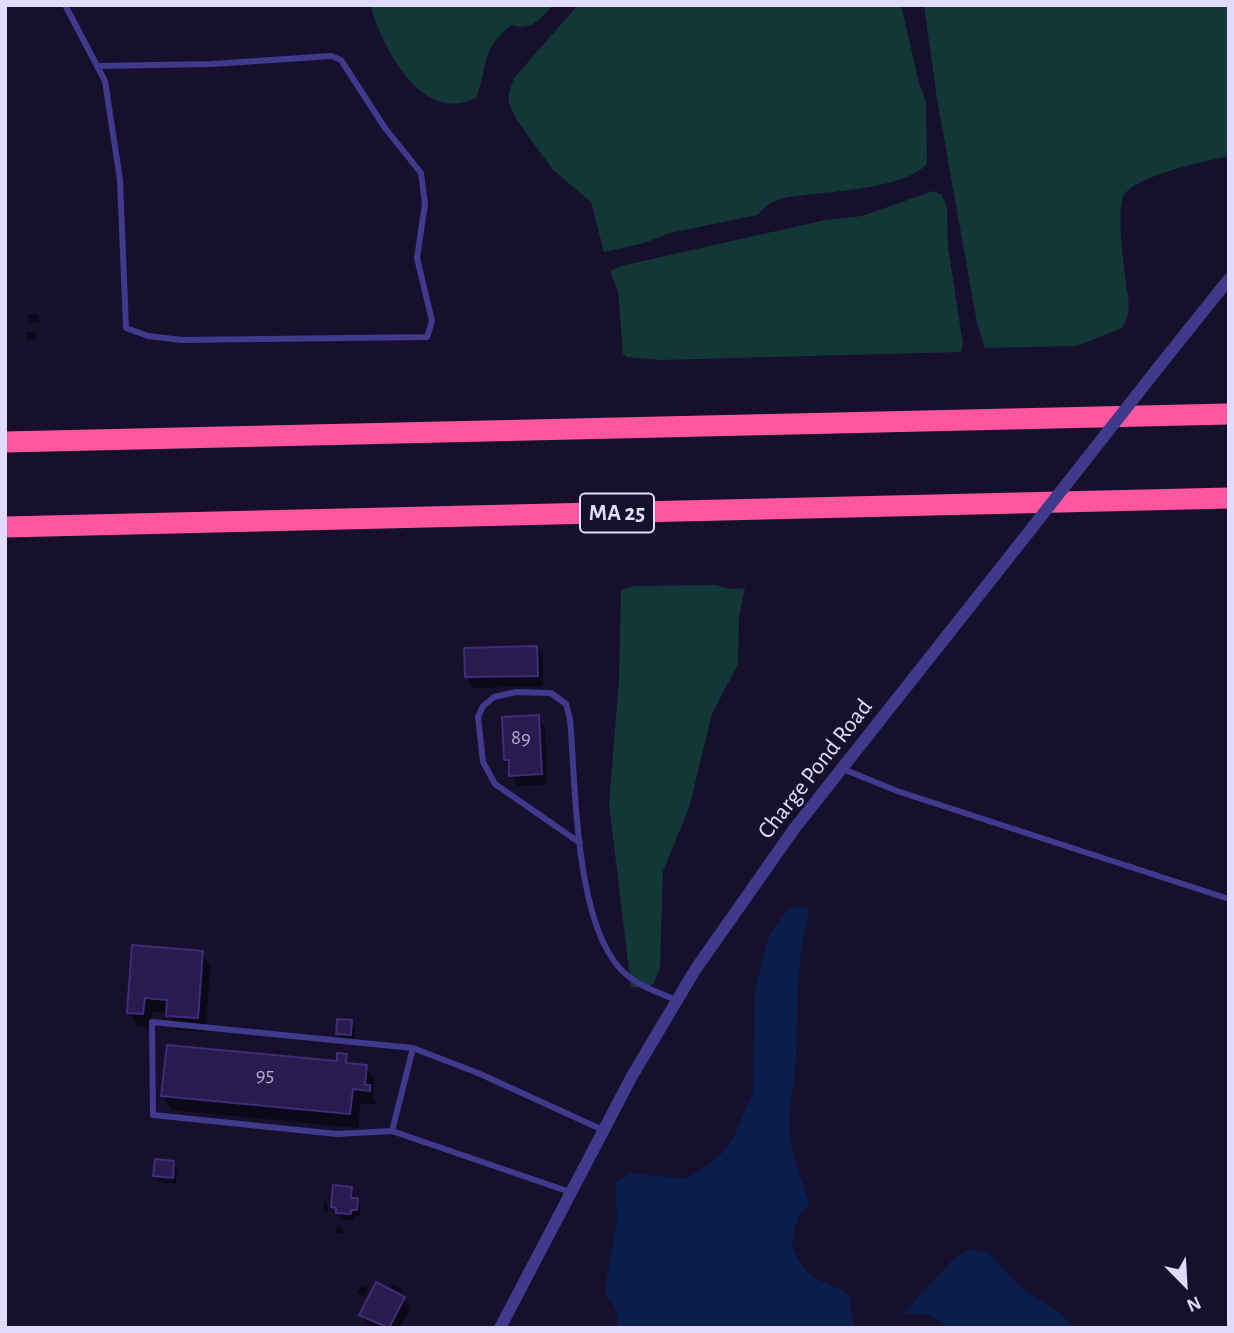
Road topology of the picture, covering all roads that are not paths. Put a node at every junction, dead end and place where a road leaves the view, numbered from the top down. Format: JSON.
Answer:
{"nodes":[{"id":1,"x":65,"y":5,"type":"edge"},
{"id":2,"x":98,"y":66,"type":"junction"},
{"id":3,"x":1229,"y":279,"type":"edge"},
{"id":4,"x":1229,"y":414,"type":"edge"},
{"id":5,"x":5,"y":442,"type":"edge"},
{"id":6,"x":1229,"y":498,"type":"edge"},
{"id":7,"x":5,"y":527,"type":"edge"},
{"id":8,"x":843,"y":769,"type":"junction"},
{"id":9,"x":580,"y":843,"type":"junction"},
{"id":10,"x":1229,"y":899,"type":"edge"},
{"id":11,"x":676,"y":1000,"type":"junction"},
{"id":12,"x":413,"y":1048,"type":"junction"},
{"id":13,"x":603,"y":1130,"type":"junction"},
{"id":14,"x":392,"y":1131,"type":"junction"},
{"id":15,"x":570,"y":1192,"type":"junction"},
{"id":16,"x":500,"y":1328,"type":"edge"}],
"edges":[{"from":1,"to":2,"type":"lane"},
{"from":2,"to":2,"type":"lane"},
{"from":3,"to":8,"type":"street","name":"Charge Pond Road","bridge":true},
{"from":4,"to":5,"type":"highway"},
{"from":6,"to":7,"type":"highway","number":"MA 25"},
{"from":8,"to":10,"type":"lane"},
{"from":8,"to":11,"type":"street","name":"Charge Pond Road"},
{"from":9,"to":9,"type":"lane"},
{"from":9,"to":11,"type":"lane"},
{"from":11,"to":13,"type":"street","name":"Charge Pond Road"},
{"from":12,"to":13,"type":"lane"},
{"from":12,"to":14,"type":"lane"},
{"from":12,"to":14,"type":"lane"},
{"from":13,"to":15,"type":"street","name":"Charge Pond Road"},
{"from":14,"to":15,"type":"lane"},
{"from":15,"to":16,"type":"street","name":"Charge Pond Road"}]}
